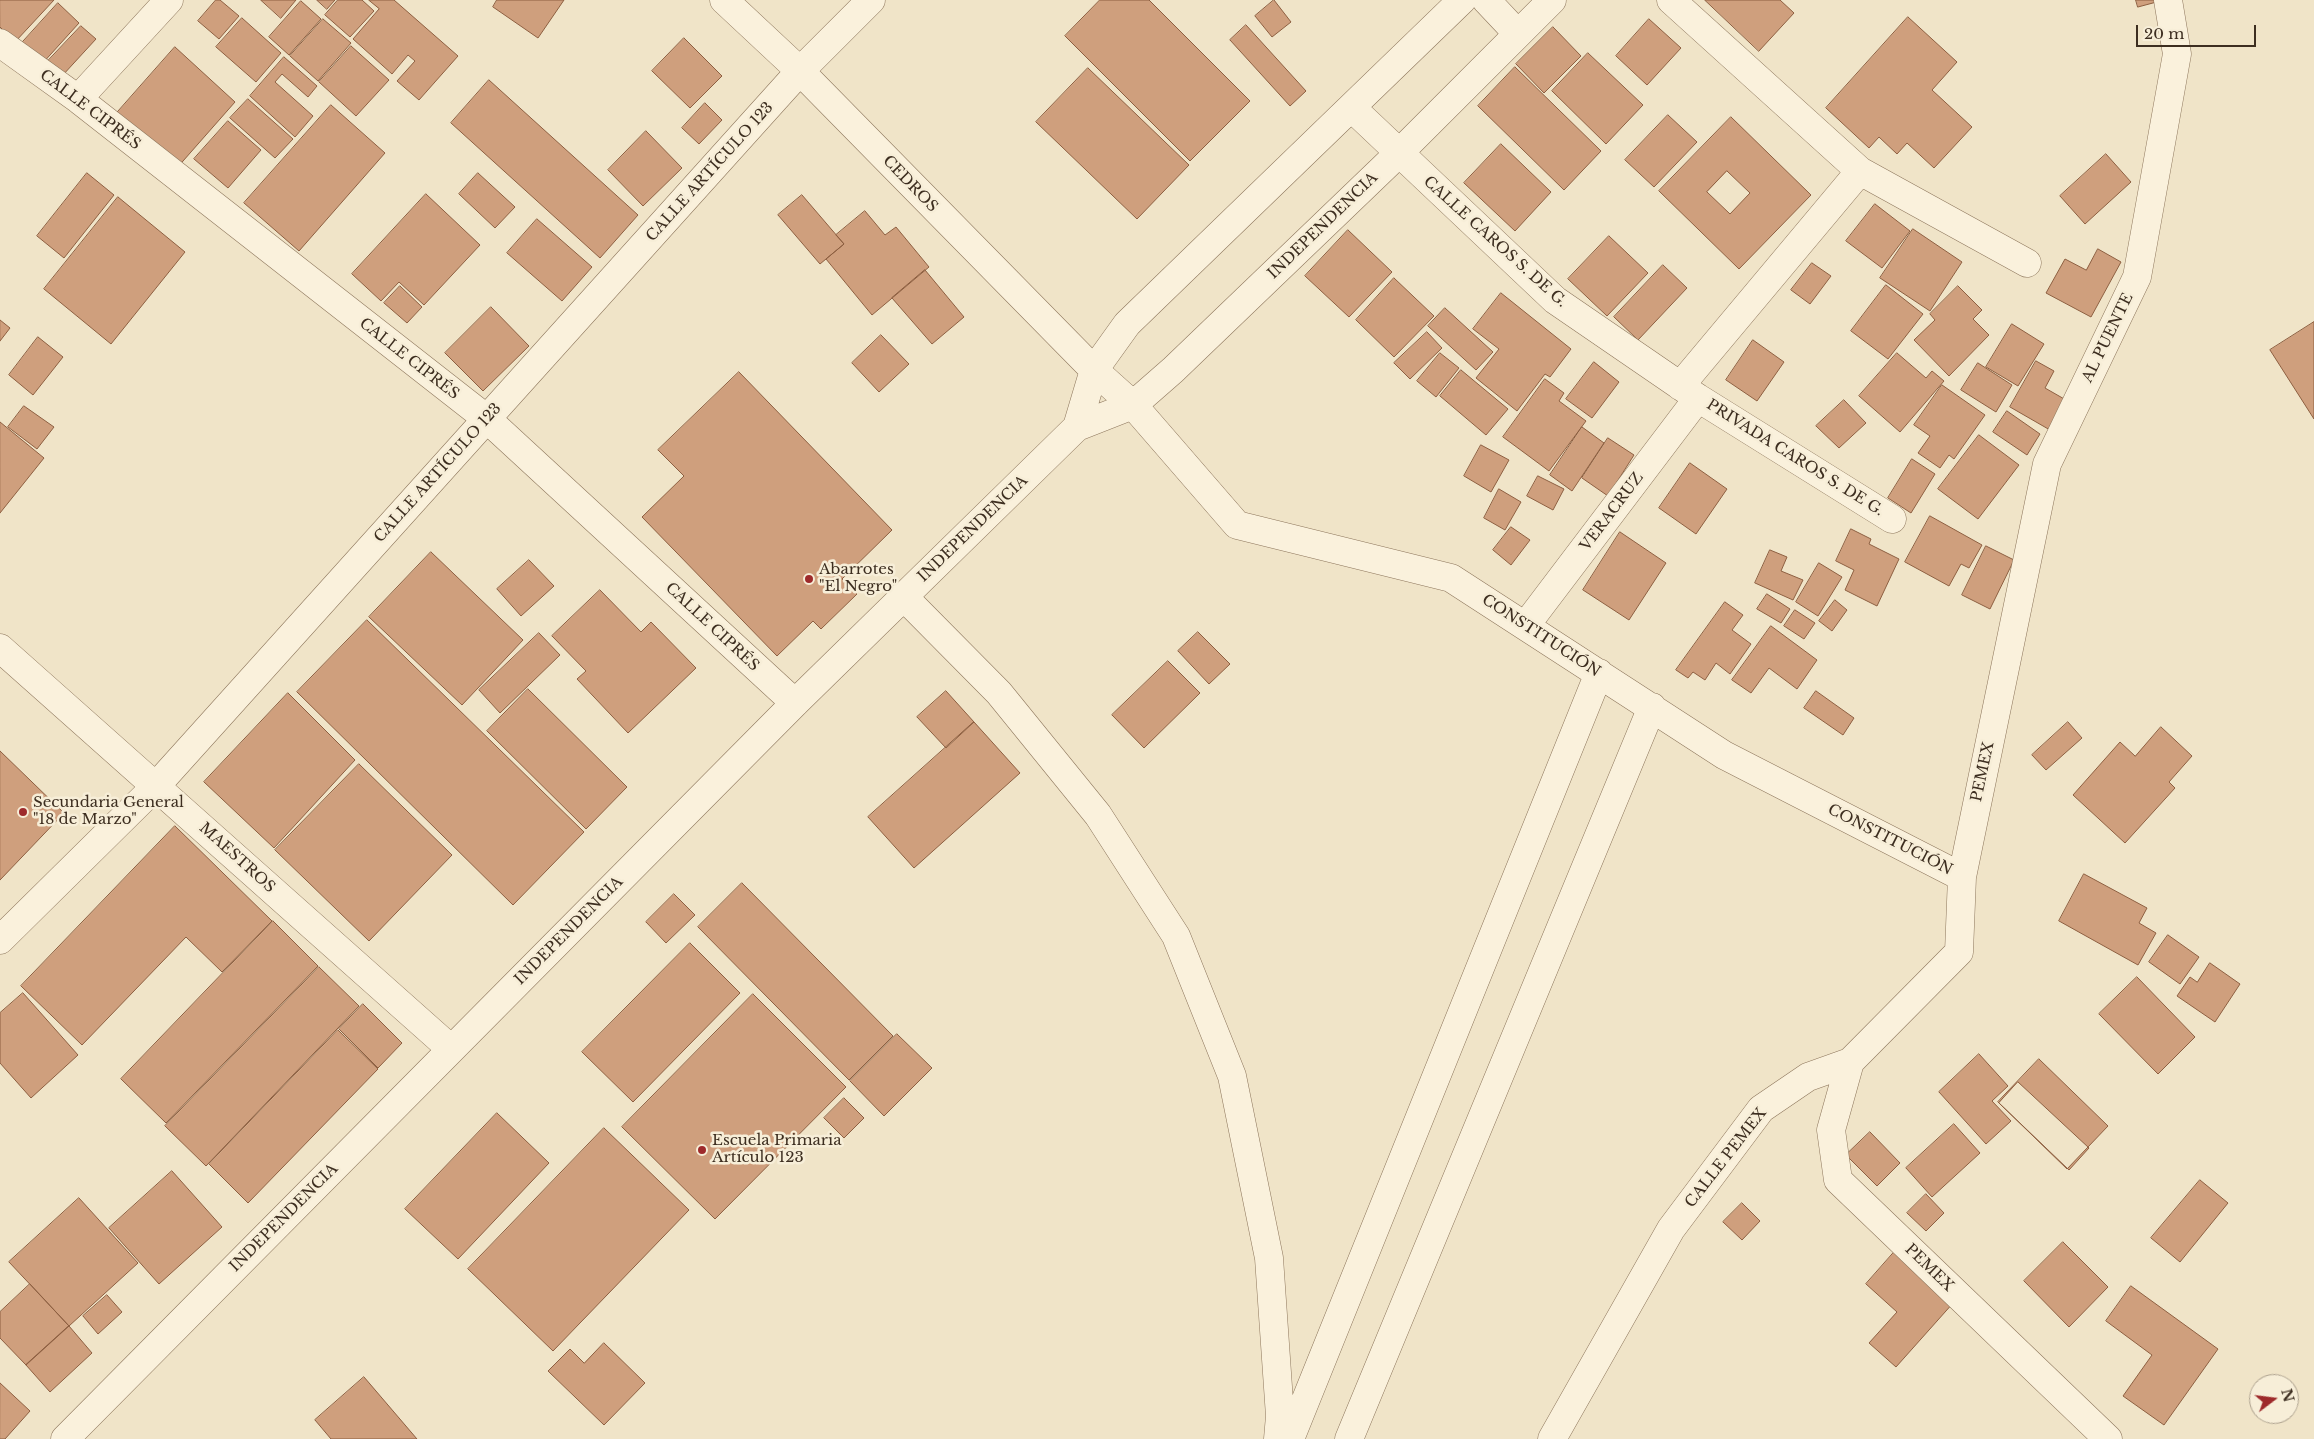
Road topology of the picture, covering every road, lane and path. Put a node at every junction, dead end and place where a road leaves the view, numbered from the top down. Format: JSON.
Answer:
{"nodes":[{"id":1,"x":169,"y":0,"type":"edge"},
{"id":2,"x":724,"y":0,"type":"edge"},
{"id":3,"x":871,"y":0,"type":"edge"},
{"id":4,"x":1462,"y":0,"type":"edge"},
{"id":5,"x":1486,"y":0,"type":"edge"},
{"id":6,"x":1552,"y":0,"type":"edge"},
{"id":7,"x":1671,"y":0,"type":"edge"},
{"id":8,"x":2168,"y":0,"type":"edge"},
{"id":9,"x":1518,"y":34,"type":"junction"},
{"id":10,"x":0,"y":43,"type":"edge"},
{"id":11,"x":800,"y":72,"type":"junction"},
{"id":12,"x":78,"y":99,"type":"junction"},
{"id":13,"x":1352,"y":108,"type":"junction"},
{"id":14,"x":1398,"y":154,"type":"junction"},
{"id":15,"x":1860,"y":172,"type":"junction"},
{"id":16,"x":2027,"y":263,"type":"dead end"},
{"id":17,"x":1094,"y":370,"type":"junction"},
{"id":18,"x":1689,"y":392,"type":"junction"},
{"id":19,"x":1133,"y":405,"type":"junction"},
{"id":20,"x":487,"y":419,"type":"junction"},
{"id":21,"x":1078,"y":427,"type":"junction"},
{"id":22,"x":1892,"y":518,"type":"dead end"},
{"id":23,"x":903,"y":596,"type":"junction"},
{"id":24,"x":1526,"y":625,"type":"junction"},
{"id":25,"x":0,"y":648,"type":"edge"},
{"id":26,"x":2005,"y":668,"type":"joint"},
{"id":27,"x":1599,"y":673,"type":"junction"},
{"id":28,"x":795,"y":702,"type":"junction"},
{"id":29,"x":1652,"y":707,"type":"junction"},
{"id":30,"x":156,"y":786,"type":"junction"},
{"id":31,"x":1962,"y":877,"type":"junction"},
{"id":32,"x":0,"y":940,"type":"edge"},
{"id":33,"x":451,"y":1049,"type":"junction"},
{"id":34,"x":1850,"y":1062,"type":"junction"},
{"id":35,"x":65,"y":1439,"type":"edge"},
{"id":36,"x":1278,"y":1439,"type":"edge"},
{"id":37,"x":1290,"y":1439,"type":"edge"},
{"id":38,"x":1349,"y":1439,"type":"edge"},
{"id":39,"x":1552,"y":1439,"type":"edge"},
{"id":40,"x":2108,"y":1439,"type":"edge"}],
"edges":[{"from":1,"to":12,"type":"street"},
{"from":2,"to":11,"type":"street","name":"CEDROS"},
{"from":3,"to":11,"type":"street","name":"CALLE ARTÍCULO 123"},
{"from":4,"to":13,"type":"street"},
{"from":5,"to":9,"type":"street"},
{"from":6,"to":9,"type":"street","name":"INDEPENDENCIA"},
{"from":7,"to":15,"type":"street"},
{"from":8,"to":26,"type":"street","name":"AL PUENTE"},
{"from":9,"to":14,"type":"street","name":"INDEPENDENCIA"},
{"from":10,"to":12,"type":"street","name":"CALLE CIPRÉS"},
{"from":11,"to":17,"type":"street","name":"CEDROS"},
{"from":11,"to":20,"type":"street","name":"CALLE ARTÍCULO 123"},
{"from":12,"to":20,"type":"street","name":"CALLE CIPRÉS"},
{"from":13,"to":14,"type":"street","name":"CALLE CAROS S. DE G."},
{"from":13,"to":17,"type":"street"},
{"from":14,"to":18,"type":"street","name":"CALLE CAROS S. DE G."},
{"from":14,"to":19,"type":"street","name":"INDEPENDENCIA"},
{"from":15,"to":16,"type":"street"},
{"from":15,"to":18,"type":"street","name":"VERACRUZ"},
{"from":17,"to":19,"type":"street","name":"CEDROS"},
{"from":17,"to":21,"type":"street"},
{"from":18,"to":22,"type":"street","name":"PRIVADA CAROS S. DE G."},
{"from":18,"to":24,"type":"street","name":"VERACRUZ"},
{"from":19,"to":21,"type":"street","name":"INDEPENDENCIA"},
{"from":19,"to":24,"type":"street","name":"CONSTITUCIÓN"},
{"from":20,"to":28,"type":"street","name":"CALLE CIPRÉS"},
{"from":20,"to":30,"type":"street","name":"CALLE ARTÍCULO 123"},
{"from":21,"to":23,"type":"street","name":"INDEPENDENCIA"},
{"from":23,"to":28,"type":"street","name":"INDEPENDENCIA"},
{"from":23,"to":36,"type":"street"},
{"from":24,"to":27,"type":"street","name":"CONSTITUCIÓN"},
{"from":25,"to":30,"type":"street","name":"MAESTROS"},
{"from":26,"to":31,"type":"street","name":"PEMEX"},
{"from":27,"to":29,"type":"street","name":"CONSTITUCIÓN"},
{"from":27,"to":37,"type":"street"},
{"from":28,"to":33,"type":"street","name":"INDEPENDENCIA"},
{"from":29,"to":31,"type":"street","name":"CONSTITUCIÓN"},
{"from":29,"to":38,"type":"street"},
{"from":30,"to":32,"type":"street","name":"CALLE ARTÍCULO 123"},
{"from":30,"to":33,"type":"street","name":"MAESTROS"},
{"from":31,"to":34,"type":"street","name":"CALLE PEMEX"},
{"from":33,"to":35,"type":"street","name":"INDEPENDENCIA"},
{"from":34,"to":39,"type":"street","name":"CALLE PEMEX"},
{"from":34,"to":40,"type":"street","name":"PEMEX"}]}
